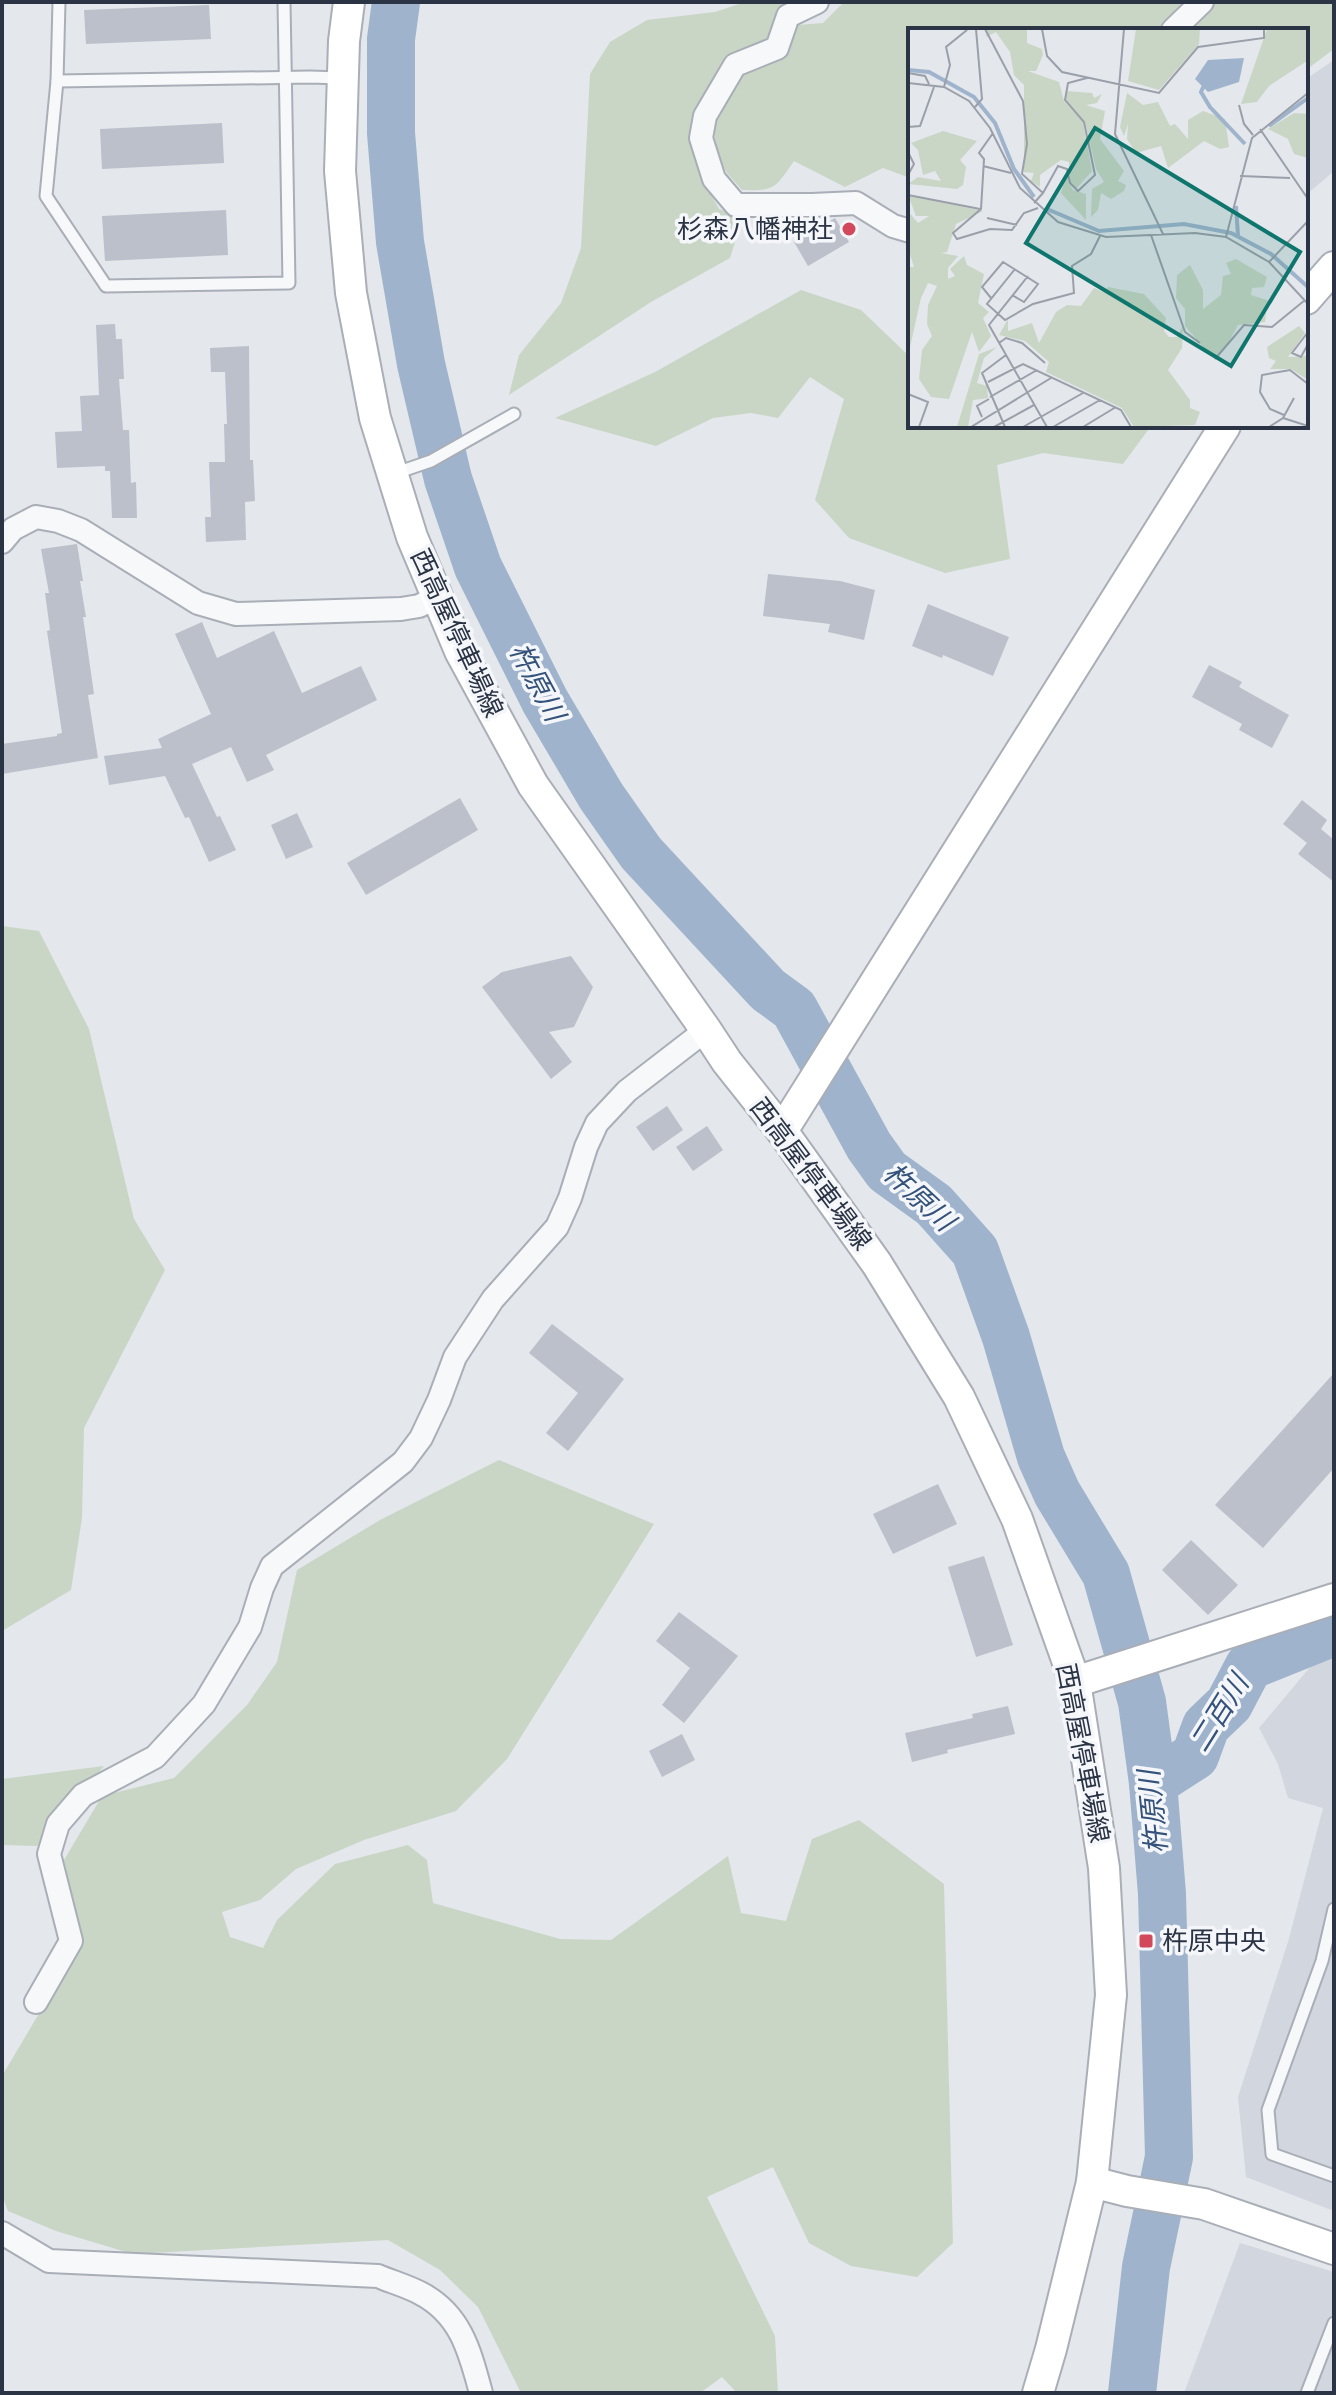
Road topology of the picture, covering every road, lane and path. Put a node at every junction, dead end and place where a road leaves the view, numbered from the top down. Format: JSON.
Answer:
{"nodes":[{"id":1,"x":59,"y":2,"type":"edge"},
{"id":2,"x":284,"y":2,"type":"edge"},
{"id":3,"x":349,"y":2,"type":"edge"},
{"id":4,"x":817,"y":2,"type":"edge"},
{"id":5,"x":1202,"y":2,"type":"edge"},
{"id":6,"x":1175,"y":28,"type":"edge"},
{"id":7,"x":286,"y":77,"type":"junction"},
{"id":8,"x":343,"y":78,"type":"junction"},
{"id":9,"x":57,"y":81,"type":"junction"},
{"id":10,"x":908,"y":230,"type":"edge"},
{"id":11,"x":1334,"y":267,"type":"edge"},
{"id":12,"x":1308,"y":297,"type":"edge"},
{"id":13,"x":514,"y":414,"type":"dead end"},
{"id":14,"x":1224,"y":428,"type":"edge"},
{"id":15,"x":393,"y":474,"type":"junction"},
{"id":16,"x":2,"y":542,"type":"edge"},
{"id":17,"x":437,"y":597,"type":"junction"},
{"id":18,"x":706,"y":1030,"type":"junction"},
{"id":19,"x":782,"y":1131,"type":"junction"},
{"id":20,"x":1334,"y":1599,"type":"edge"},
{"id":21,"x":1075,"y":1682,"type":"junction"},
{"id":22,"x":1334,"y":1909,"type":"edge"},
{"id":23,"x":36,"y":2002,"type":"dead end"},
{"id":24,"x":1334,"y":2176,"type":"edge"},
{"id":25,"x":1092,"y":2182,"type":"junction"},
{"id":26,"x":2,"y":2233,"type":"edge"},
{"id":27,"x":1334,"y":2249,"type":"edge"},
{"id":28,"x":1334,"y":2323,"type":"edge"},
{"id":29,"x":481,"y":2393,"type":"edge"},
{"id":30,"x":1038,"y":2393,"type":"edge"},
{"id":31,"x":1307,"y":2393,"type":"edge"}],
"edges":[{"from":1,"to":9,"type":"lane"},
{"from":2,"to":7,"type":"lane"},
{"from":3,"to":8,"type":"main road","name":"西高屋停車場線"},
{"from":4,"to":10,"type":"street"},
{"from":5,"to":6,"type":"street"},
{"from":7,"to":8,"type":"lane"},
{"from":7,"to":9,"type":"lane"},
{"from":7,"to":9,"type":"lane"},
{"from":8,"to":15,"type":"main road","name":"西高屋停車場線"},
{"from":11,"to":12,"type":"main road"},
{"from":13,"to":15,"type":"lane"},
{"from":14,"to":19,"type":"main road"},
{"from":15,"to":17,"type":"main road","name":"西高屋停車場線"},
{"from":16,"to":17,"type":"street"},
{"from":17,"to":18,"type":"main road","name":"西高屋停車場線"},
{"from":18,"to":19,"type":"main road","name":"西高屋停車場線"},
{"from":18,"to":23,"type":"street"},
{"from":19,"to":21,"type":"main road","name":"西高屋停車場線"},
{"from":20,"to":21,"type":"main road"},
{"from":21,"to":25,"type":"main road","name":"西高屋停車場線"},
{"from":22,"to":24,"type":"lane"},
{"from":25,"to":27,"type":"main road"},
{"from":25,"to":30,"type":"main road","name":"西高屋停車場線"},
{"from":26,"to":29,"type":"street"},
{"from":28,"to":31,"type":"lane"}]}
